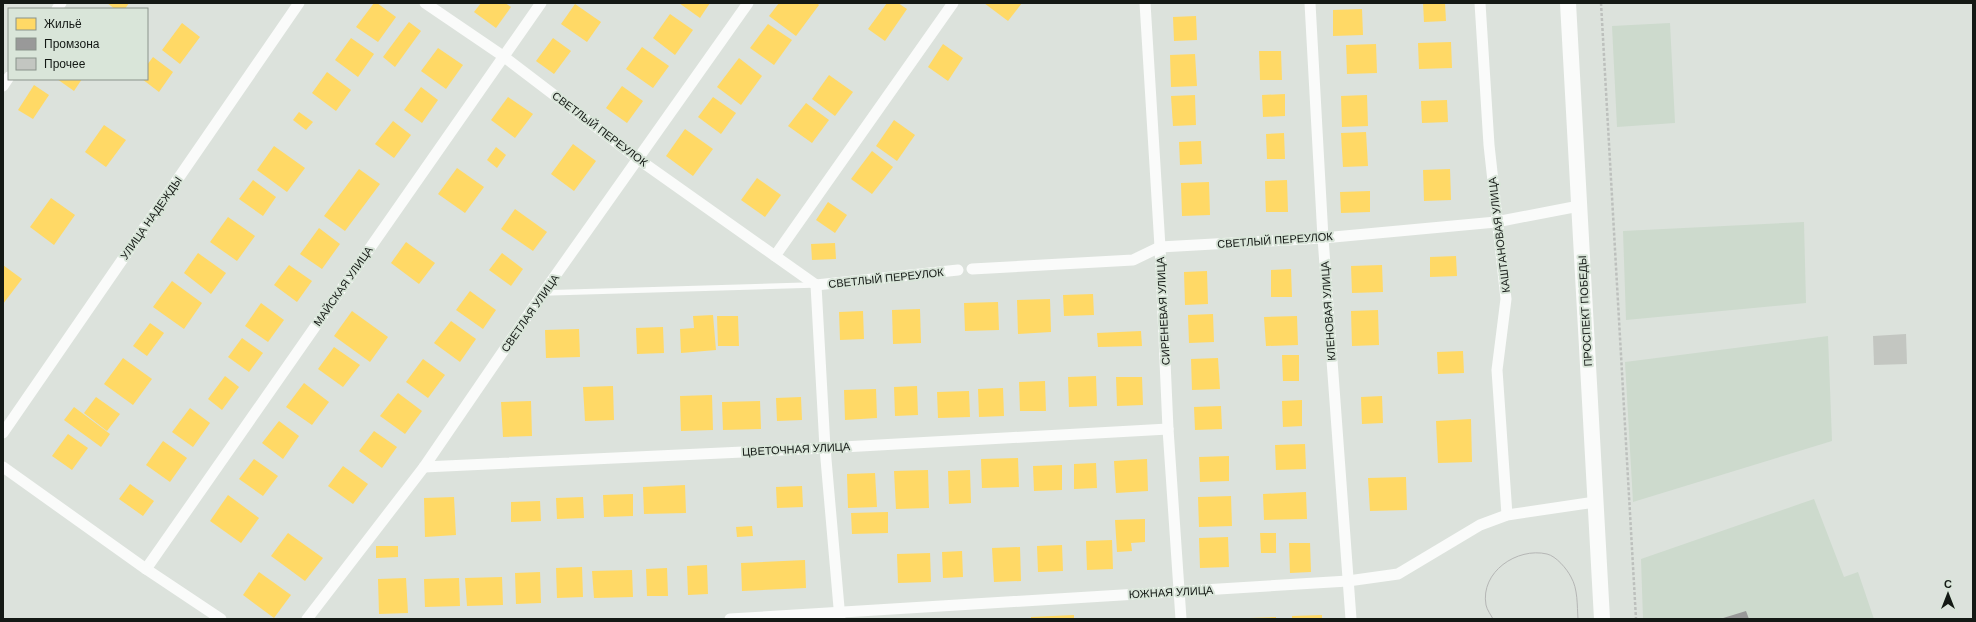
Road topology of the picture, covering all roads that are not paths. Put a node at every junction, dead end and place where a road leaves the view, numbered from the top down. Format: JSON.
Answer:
{"nodes":[{"id":1,"x":299,"y":3,"type":"edge"},
{"id":2,"x":425,"y":3,"type":"edge"},
{"id":3,"x":542,"y":3,"type":"edge"},
{"id":4,"x":748,"y":3,"type":"edge"},
{"id":5,"x":953,"y":3,"type":"edge"},
{"id":6,"x":1145,"y":3,"type":"edge"},
{"id":7,"x":1310,"y":3,"type":"edge"},
{"id":8,"x":1480,"y":3,"type":"edge"},
{"id":9,"x":1568,"y":3,"type":"edge"},
{"id":10,"x":503,"y":56,"type":"junction"},
{"id":11,"x":638,"y":159,"type":"junction"},
{"id":12,"x":1579,"y":206,"type":"junction"},
{"id":13,"x":1496,"y":222,"type":"junction"},
{"id":14,"x":1323,"y":238,"type":"junction"},
{"id":15,"x":1160,"y":247,"type":"junction"},
{"id":16,"x":775,"y":256,"type":"junction"},
{"id":17,"x":972,"y":268,"type":"dead end"},
{"id":18,"x":958,"y":270,"type":"dead end"},
{"id":19,"x":816,"y":285,"type":"junction"},
{"id":20,"x":543,"y":294,"type":"junction"},
{"id":21,"x":1168,"y":429,"type":"junction"},
{"id":22,"x":3,"y":433,"type":"edge"},
{"id":23,"x":825,"y":448,"type":"junction"},
{"id":24,"x":3,"y":467,"type":"edge"},
{"id":25,"x":424,"y":467,"type":"junction"},
{"id":26,"x":1595,"y":502,"type":"junction"},
{"id":27,"x":1507,"y":515,"type":"junction"},
{"id":28,"x":146,"y":569,"type":"junction"},
{"id":29,"x":1348,"y":582,"type":"junction"},
{"id":30,"x":1180,"y":591,"type":"junction"},
{"id":31,"x":840,"y":616,"type":"edge"},
{"id":32,"x":221,"y":619,"type":"edge"},
{"id":33,"x":307,"y":619,"type":"edge"},
{"id":34,"x":730,"y":619,"type":"edge"},
{"id":35,"x":1181,"y":619,"type":"edge"},
{"id":36,"x":1351,"y":619,"type":"edge"},
{"id":37,"x":1602,"y":619,"type":"edge"}],
"edges":[{"from":1,"to":22,"type":"street","name":"УЛИЦА НАДЕЖДЫ"},
{"from":2,"to":10,"type":"street","name":"СВЕТЛЫЙ ПЕРЕУЛОК"},
{"from":3,"to":10,"type":"street","name":"МАЙСКАЯ УЛИЦА"},
{"from":4,"to":11,"type":"street","name":"СВЕТЛАЯ УЛИЦА"},
{"from":5,"to":16,"type":"street"},
{"from":6,"to":15,"type":"street","name":"СИРЕНЕВАЯ УЛИЦА"},
{"from":7,"to":14,"type":"street","name":"КЛЕНОВАЯ УЛИЦА"},
{"from":8,"to":13,"type":"street","name":"КАШТАНОВАЯ УЛИЦА"},
{"from":9,"to":12,"type":"main road","name":"ПРОСПЕКТ ПОБЕДЫ"},
{"from":10,"to":11,"type":"street","name":"СВЕТЛЫЙ ПЕРЕУЛОК"},
{"from":10,"to":28,"type":"street","name":"МАЙСКАЯ УЛИЦА"},
{"from":11,"to":16,"type":"street","name":"СВЕТЛЫЙ ПЕРЕУЛОК"},
{"from":11,"to":20,"type":"street","name":"СВЕТЛАЯ УЛИЦА"},
{"from":12,"to":13,"type":"street","name":"СВЕТЛЫЙ ПЕРЕУЛОК"},
{"from":12,"to":26,"type":"main road","name":"ПРОСПЕКТ ПОБЕДЫ"},
{"from":13,"to":14,"type":"street","name":"СВЕТЛЫЙ ПЕРЕУЛОК"},
{"from":13,"to":27,"type":"street","name":"КАШТАНОВАЯ УЛИЦА"},
{"from":14,"to":15,"type":"street","name":"СВЕТЛЫЙ ПЕРЕУЛОК"},
{"from":14,"to":29,"type":"street","name":"КЛЕНОВАЯ УЛИЦА"},
{"from":15,"to":17,"type":"street","name":"СВЕТЛЫЙ ПЕРЕУЛОК"},
{"from":15,"to":21,"type":"street","name":"СИРЕНЕВАЯ УЛИЦА"},
{"from":16,"to":19,"type":"street","name":"СВЕТЛЫЙ ПЕРЕУЛОК"},
{"from":18,"to":19,"type":"street","name":"СВЕТЛЫЙ ПЕРЕУЛОК"},
{"from":19,"to":20,"type":"lane"},
{"from":19,"to":23,"type":"street"},
{"from":20,"to":25,"type":"street","name":"СВЕТЛАЯ УЛИЦА"},
{"from":21,"to":23,"type":"street","name":"ЦВЕТОЧНАЯ УЛИЦА"},
{"from":21,"to":30,"type":"street","name":"СИРЕНЕВАЯ УЛИЦА"},
{"from":23,"to":25,"type":"street","name":"ЦВЕТОЧНАЯ УЛИЦА"},
{"from":23,"to":31,"type":"street"},
{"from":24,"to":28,"type":"street"},
{"from":25,"to":33,"type":"street","name":"СВЕТЛАЯ УЛИЦА"},
{"from":26,"to":27,"type":"street","name":"ЮЖНАЯ УЛИЦА"},
{"from":26,"to":37,"type":"main road","name":"ПРОСПЕКТ ПОБЕДЫ"},
{"from":27,"to":29,"type":"street","name":"ЮЖНАЯ УЛИЦА"},
{"from":28,"to":32,"type":"street"},
{"from":29,"to":30,"type":"street","name":"ЮЖНАЯ УЛИЦА"},
{"from":29,"to":36,"type":"street","name":"КЛЕНОВАЯ УЛИЦА"},
{"from":30,"to":31,"type":"street","name":"ЮЖНАЯ УЛИЦА"},
{"from":30,"to":35,"type":"street","name":"СИРЕНЕВАЯ УЛИЦА"},
{"from":31,"to":34,"type":"street","name":"ЮЖНАЯ УЛИЦА"}]}
